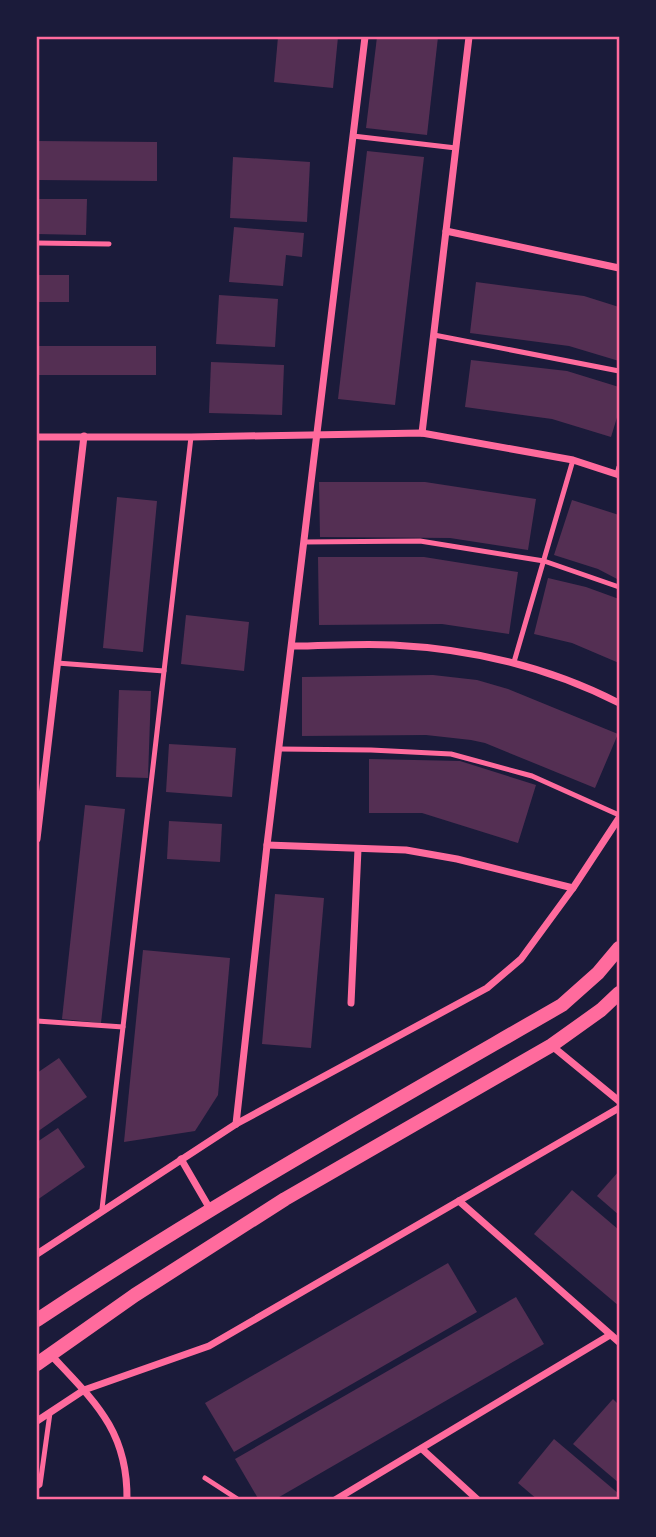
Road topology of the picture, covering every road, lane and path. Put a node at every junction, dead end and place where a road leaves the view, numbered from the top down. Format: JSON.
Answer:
{"nodes":[{"id":1,"x":365,"y":37,"type":"edge"},
{"id":2,"x":470,"y":37,"type":"edge"},
{"id":3,"x":353,"y":136,"type":"junction"},
{"id":4,"x":456,"y":148,"type":"junction"},
{"id":5,"x":446,"y":231,"type":"junction"},
{"id":6,"x":37,"y":243,"type":"edge"},
{"id":7,"x":109,"y":244,"type":"dead end"},
{"id":8,"x":619,"y":268,"type":"edge"},
{"id":9,"x":434,"y":335,"type":"junction"},
{"id":10,"x":619,"y":371,"type":"edge"},
{"id":11,"x":422,"y":433,"type":"junction"},
{"id":12,"x":84,"y":436,"type":"junction"},
{"id":13,"x":317,"y":436,"type":"junction"},
{"id":14,"x":37,"y":437,"type":"edge"},
{"id":15,"x":191,"y":437,"type":"junction"},
{"id":16,"x":573,"y":460,"type":"junction"},
{"id":17,"x":619,"y":472,"type":"edge"},
{"id":18,"x":304,"y":542,"type":"junction"},
{"id":19,"x":544,"y":561,"type":"junction"},
{"id":20,"x":619,"y":587,"type":"edge"},
{"id":21,"x":292,"y":646,"type":"junction"},
{"id":22,"x":514,"y":662,"type":"junction"},
{"id":23,"x":57,"y":663,"type":"junction"},
{"id":24,"x":164,"y":671,"type":"junction"},
{"id":25,"x":619,"y":703,"type":"edge"},
{"id":26,"x":280,"y":749,"type":"junction"},
{"id":27,"x":619,"y":816,"type":"edge"},
{"id":28,"x":37,"y":839,"type":"edge"},
{"id":29,"x":267,"y":845,"type":"junction"},
{"id":30,"x":358,"y":849,"type":"junction"},
{"id":31,"x":573,"y":888,"type":"junction"},
{"id":32,"x":619,"y":948,"type":"edge"},
{"id":33,"x":619,"y":993,"type":"edge"},
{"id":34,"x":351,"y":1003,"type":"dead end"},
{"id":35,"x":37,"y":1021,"type":"edge"},
{"id":36,"x":123,"y":1027,"type":"junction"},
{"id":37,"x":552,"y":1045,"type":"junction"},
{"id":38,"x":619,"y":1101,"type":"edge"},
{"id":39,"x":619,"y":1108,"type":"edge"},
{"id":40,"x":236,"y":1124,"type":"junction"},
{"id":41,"x":181,"y":1159,"type":"junction"},
{"id":42,"x":459,"y":1201,"type":"junction"},
{"id":43,"x":102,"y":1209,"type":"junction"},
{"id":44,"x":210,"y":1209,"type":"junction"},
{"id":45,"x":37,"y":1254,"type":"edge"},
{"id":46,"x":37,"y":1320,"type":"edge"},
{"id":47,"x":610,"y":1335,"type":"junction"},
{"id":48,"x":619,"y":1342,"type":"edge"},
{"id":49,"x":51,"y":1354,"type":"junction"},
{"id":50,"x":37,"y":1364,"type":"edge"},
{"id":51,"x":84,"y":1390,"type":"junction"},
{"id":52,"x":50,"y":1411,"type":"junction"},
{"id":53,"x":37,"y":1421,"type":"edge"},
{"id":54,"x":422,"y":1450,"type":"junction"},
{"id":55,"x":205,"y":1478,"type":"dead end"},
{"id":56,"x":37,"y":1487,"type":"edge"},
{"id":57,"x":127,"y":1500,"type":"edge"},
{"id":58,"x":239,"y":1500,"type":"edge"},
{"id":59,"x":335,"y":1500,"type":"edge"},
{"id":60,"x":478,"y":1500,"type":"edge"}],
"edges":[{"from":1,"to":3,"type":"street"},
{"from":2,"to":4,"type":"street"},
{"from":3,"to":4,"type":"lane"},
{"from":3,"to":13,"type":"street"},
{"from":4,"to":5,"type":"street"},
{"from":5,"to":8,"type":"street"},
{"from":5,"to":9,"type":"street"},
{"from":6,"to":7,"type":"lane"},
{"from":9,"to":10,"type":"lane"},
{"from":9,"to":11,"type":"street"},
{"from":11,"to":13,"type":"street"},
{"from":11,"to":16,"type":"street"},
{"from":12,"to":14,"type":"street"},
{"from":12,"to":15,"type":"street"},
{"from":12,"to":23,"type":"street"},
{"from":13,"to":15,"type":"street"},
{"from":13,"to":18,"type":"street"},
{"from":15,"to":24,"type":"lane"},
{"from":16,"to":17,"type":"street"},
{"from":16,"to":19,"type":"lane"},
{"from":18,"to":19,"type":"lane"},
{"from":18,"to":21,"type":"street"},
{"from":19,"to":20,"type":"lane"},
{"from":19,"to":22,"type":"lane"},
{"from":21,"to":22,"type":"street"},
{"from":21,"to":26,"type":"street"},
{"from":22,"to":25,"type":"street"},
{"from":23,"to":24,"type":"lane"},
{"from":23,"to":28,"type":"street"},
{"from":24,"to":36,"type":"lane"},
{"from":26,"to":27,"type":"lane"},
{"from":26,"to":29,"type":"street"},
{"from":27,"to":31,"type":"street"},
{"from":29,"to":30,"type":"street"},
{"from":29,"to":40,"type":"street"},
{"from":30,"to":31,"type":"street"},
{"from":30,"to":34,"type":"street"},
{"from":31,"to":40,"type":"street"},
{"from":32,"to":44,"type":"main road"},
{"from":33,"to":37,"type":"main road"},
{"from":35,"to":36,"type":"lane"},
{"from":36,"to":43,"type":"lane"},
{"from":37,"to":38,"type":"street"},
{"from":37,"to":49,"type":"main road"},
{"from":39,"to":42,"type":"street"},
{"from":40,"to":41,"type":"street"},
{"from":41,"to":43,"type":"street"},
{"from":41,"to":44,"type":"street"},
{"from":42,"to":47,"type":"street"},
{"from":42,"to":51,"type":"street"},
{"from":43,"to":45,"type":"street"},
{"from":44,"to":46,"type":"main road"},
{"from":47,"to":48,"type":"street"},
{"from":47,"to":54,"type":"street"},
{"from":49,"to":50,"type":"main road"},
{"from":49,"to":51,"type":"street"},
{"from":51,"to":52,"type":"street"},
{"from":51,"to":57,"type":"street"},
{"from":52,"to":53,"type":"street"},
{"from":52,"to":56,"type":"lane"},
{"from":54,"to":59,"type":"street"},
{"from":54,"to":60,"type":"street"},
{"from":55,"to":58,"type":"lane"}]}
